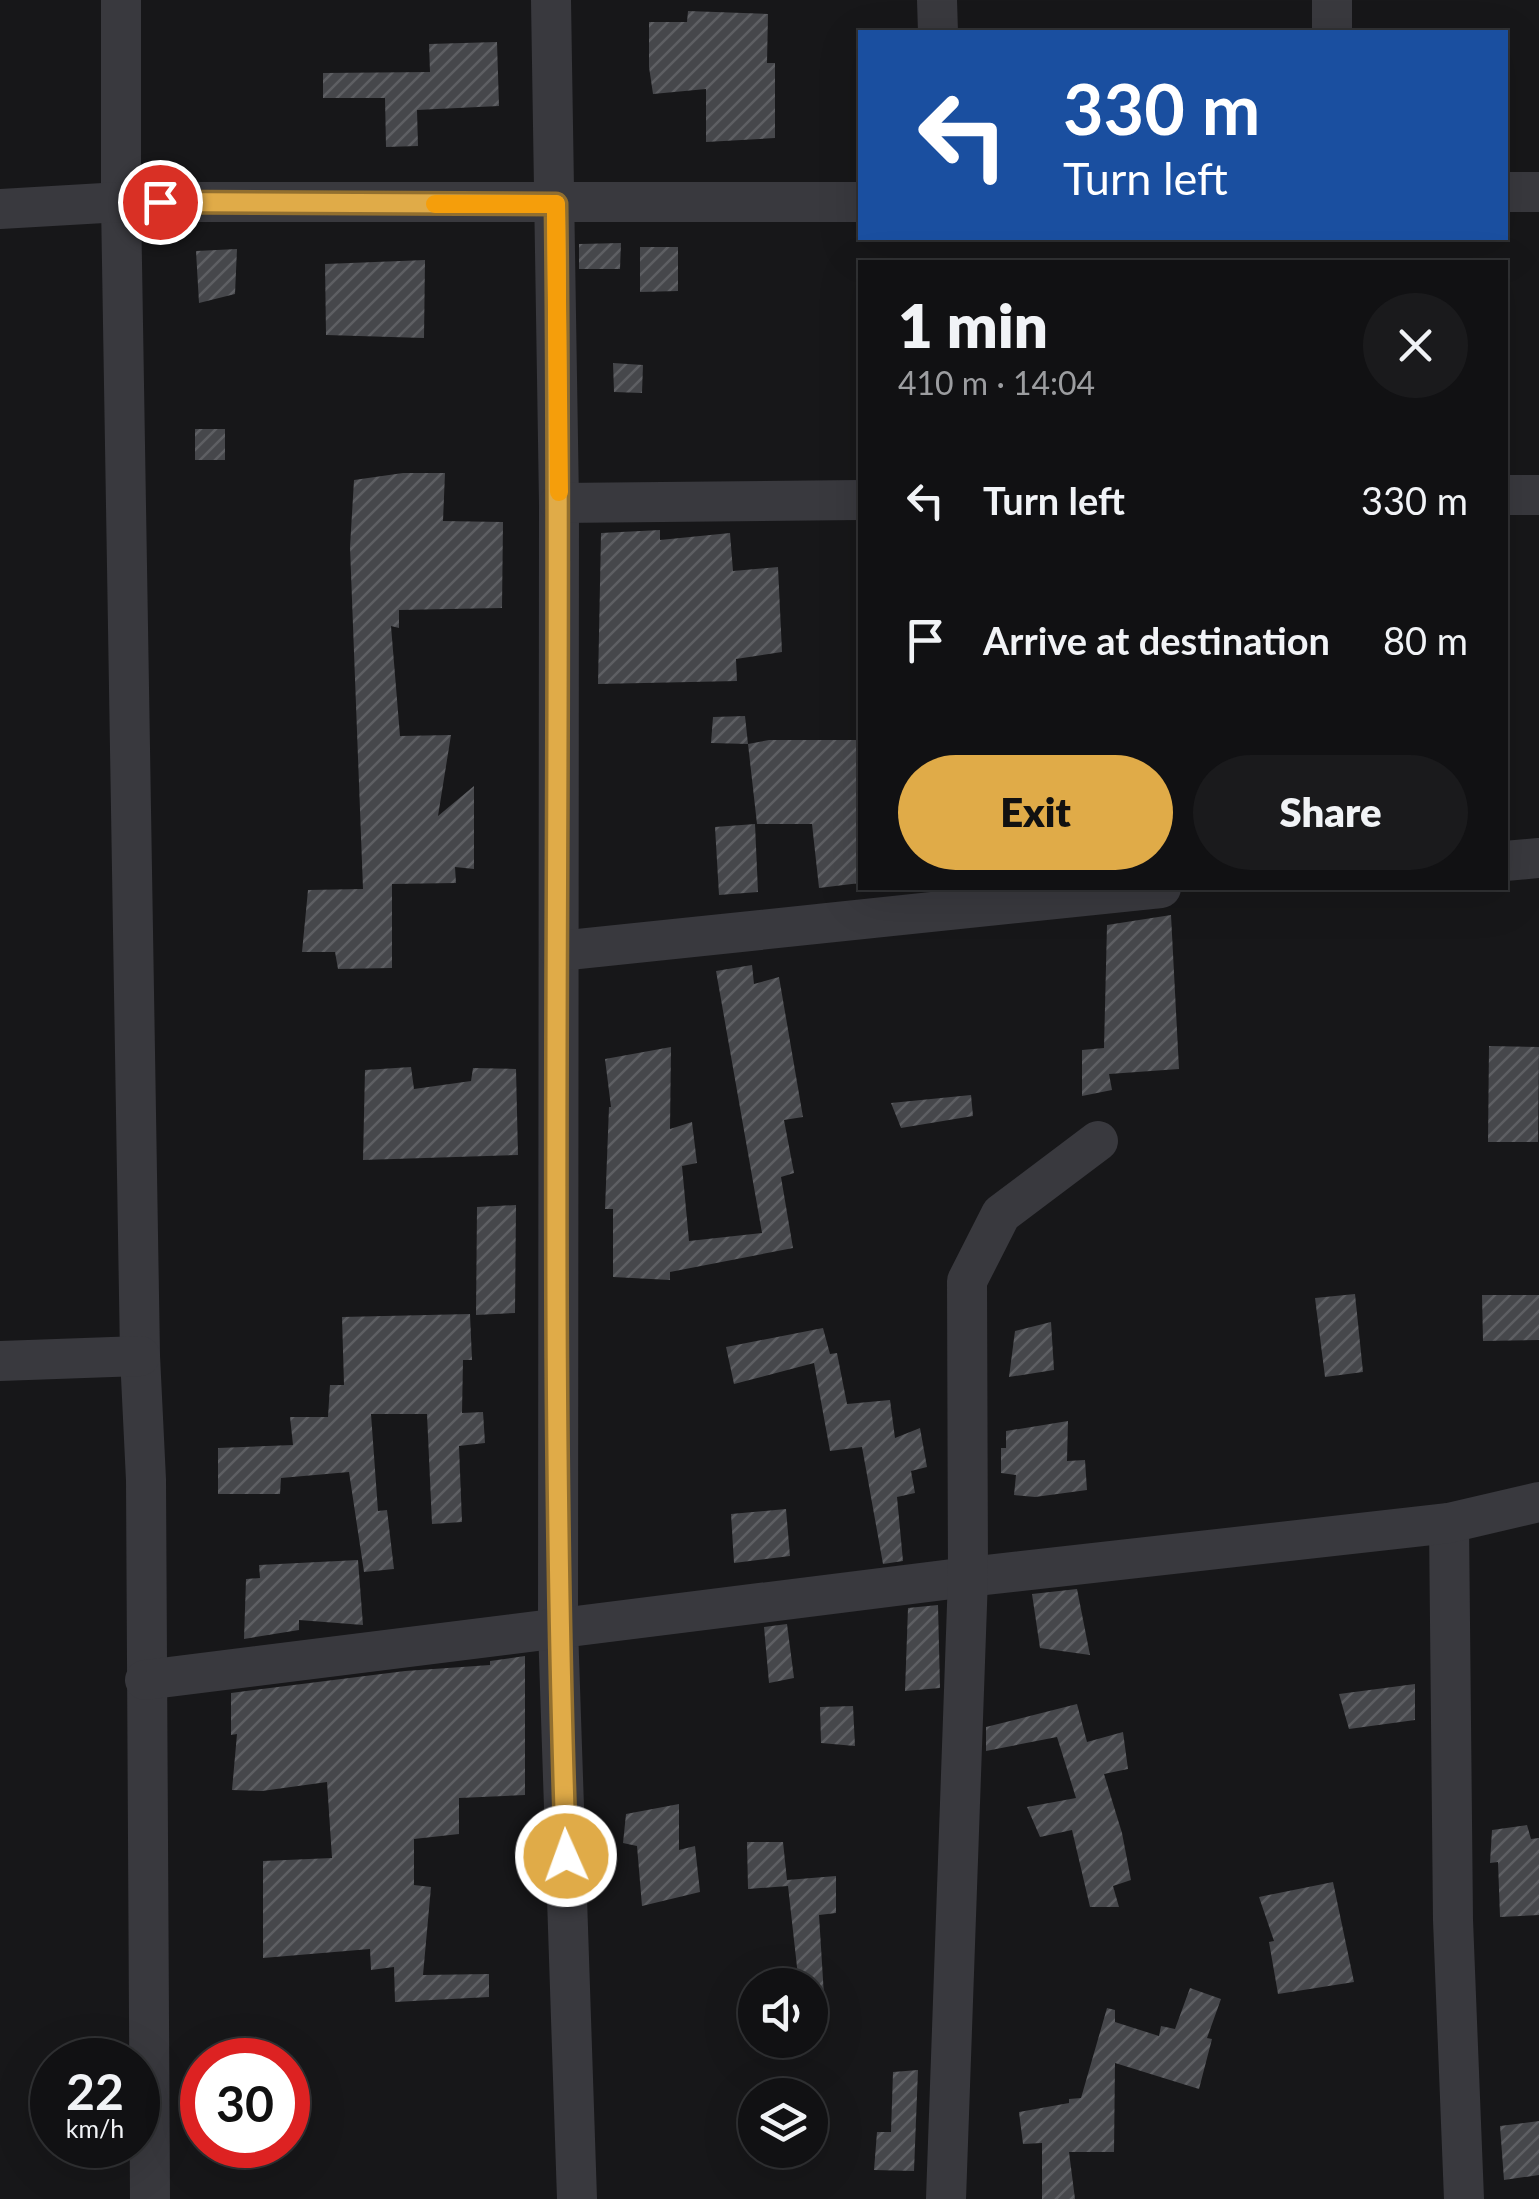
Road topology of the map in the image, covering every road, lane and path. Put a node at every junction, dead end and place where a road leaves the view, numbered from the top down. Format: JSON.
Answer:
{"nodes":[{"id":1,"x":121,"y":0,"type":"edge"},
{"id":2,"x":551,"y":0,"type":"edge"},
{"id":3,"x":937,"y":0,"type":"edge"},
{"id":4,"x":1332,"y":0,"type":"edge"},
{"id":5,"x":938,"y":30,"type":"edge"},
{"id":6,"x":1332,"y":30,"type":"edge"},
{"id":7,"x":1508,"y":192,"type":"edge"},
{"id":8,"x":1539,"y":192,"type":"edge"},
{"id":9,"x":121,"y":202,"type":"junction"},
{"id":10,"x":858,"y":202,"type":"edge"},
{"id":11,"x":556,"y":204,"type":"junction"},
{"id":12,"x":0,"y":209,"type":"edge"},
{"id":13,"x":1539,"y":494,"type":"edge"},
{"id":14,"x":1508,"y":495,"type":"edge"},
{"id":15,"x":858,"y":500,"type":"edge"},
{"id":16,"x":559,"y":503,"type":"junction"},
{"id":17,"x":1539,"y":858,"type":"edge"},
{"id":18,"x":1508,"y":861,"type":"edge"},
{"id":19,"x":1142,"y":890,"type":"edge"},
{"id":20,"x":559,"y":951,"type":"junction"},
{"id":21,"x":1098,"y":1141,"type":"dead end"},
{"id":22,"x":140,"y":1356,"type":"junction"},
{"id":23,"x":0,"y":1361,"type":"edge"},
{"id":24,"x":1539,"y":1502,"type":"edge"},
{"id":25,"x":1449,"y":1523,"type":"junction"},
{"id":26,"x":968,"y":1578,"type":"junction"},
{"id":27,"x":558,"y":1627,"type":"junction"},
{"id":28,"x":145,"y":1680,"type":"junction"},
{"id":29,"x":150,"y":2199,"type":"edge"},
{"id":30,"x":577,"y":2199,"type":"edge"},
{"id":31,"x":946,"y":2199,"type":"edge"},
{"id":32,"x":1464,"y":2199,"type":"edge"}],
"edges":[{"from":1,"to":9,"type":"street"},
{"from":2,"to":11,"type":"street"},
{"from":3,"to":5,"type":"street"},
{"from":4,"to":6,"type":"street"},
{"from":7,"to":8,"type":"street"},
{"from":9,"to":11,"type":"street"},
{"from":9,"to":12,"type":"street"},
{"from":9,"to":22,"type":"street"},
{"from":10,"to":11,"type":"street"},
{"from":11,"to":16,"type":"street"},
{"from":13,"to":14,"type":"street"},
{"from":15,"to":16,"type":"street"},
{"from":16,"to":20,"type":"street"},
{"from":17,"to":18,"type":"street"},
{"from":19,"to":20,"type":"street"},
{"from":20,"to":27,"type":"street"},
{"from":21,"to":26,"type":"street"},
{"from":22,"to":23,"type":"street"},
{"from":22,"to":28,"type":"street"},
{"from":24,"to":25,"type":"street"},
{"from":25,"to":26,"type":"street"},
{"from":25,"to":32,"type":"street"},
{"from":26,"to":27,"type":"street"},
{"from":26,"to":31,"type":"street"},
{"from":27,"to":28,"type":"street"},
{"from":27,"to":30,"type":"street"},
{"from":28,"to":29,"type":"street"}]}
